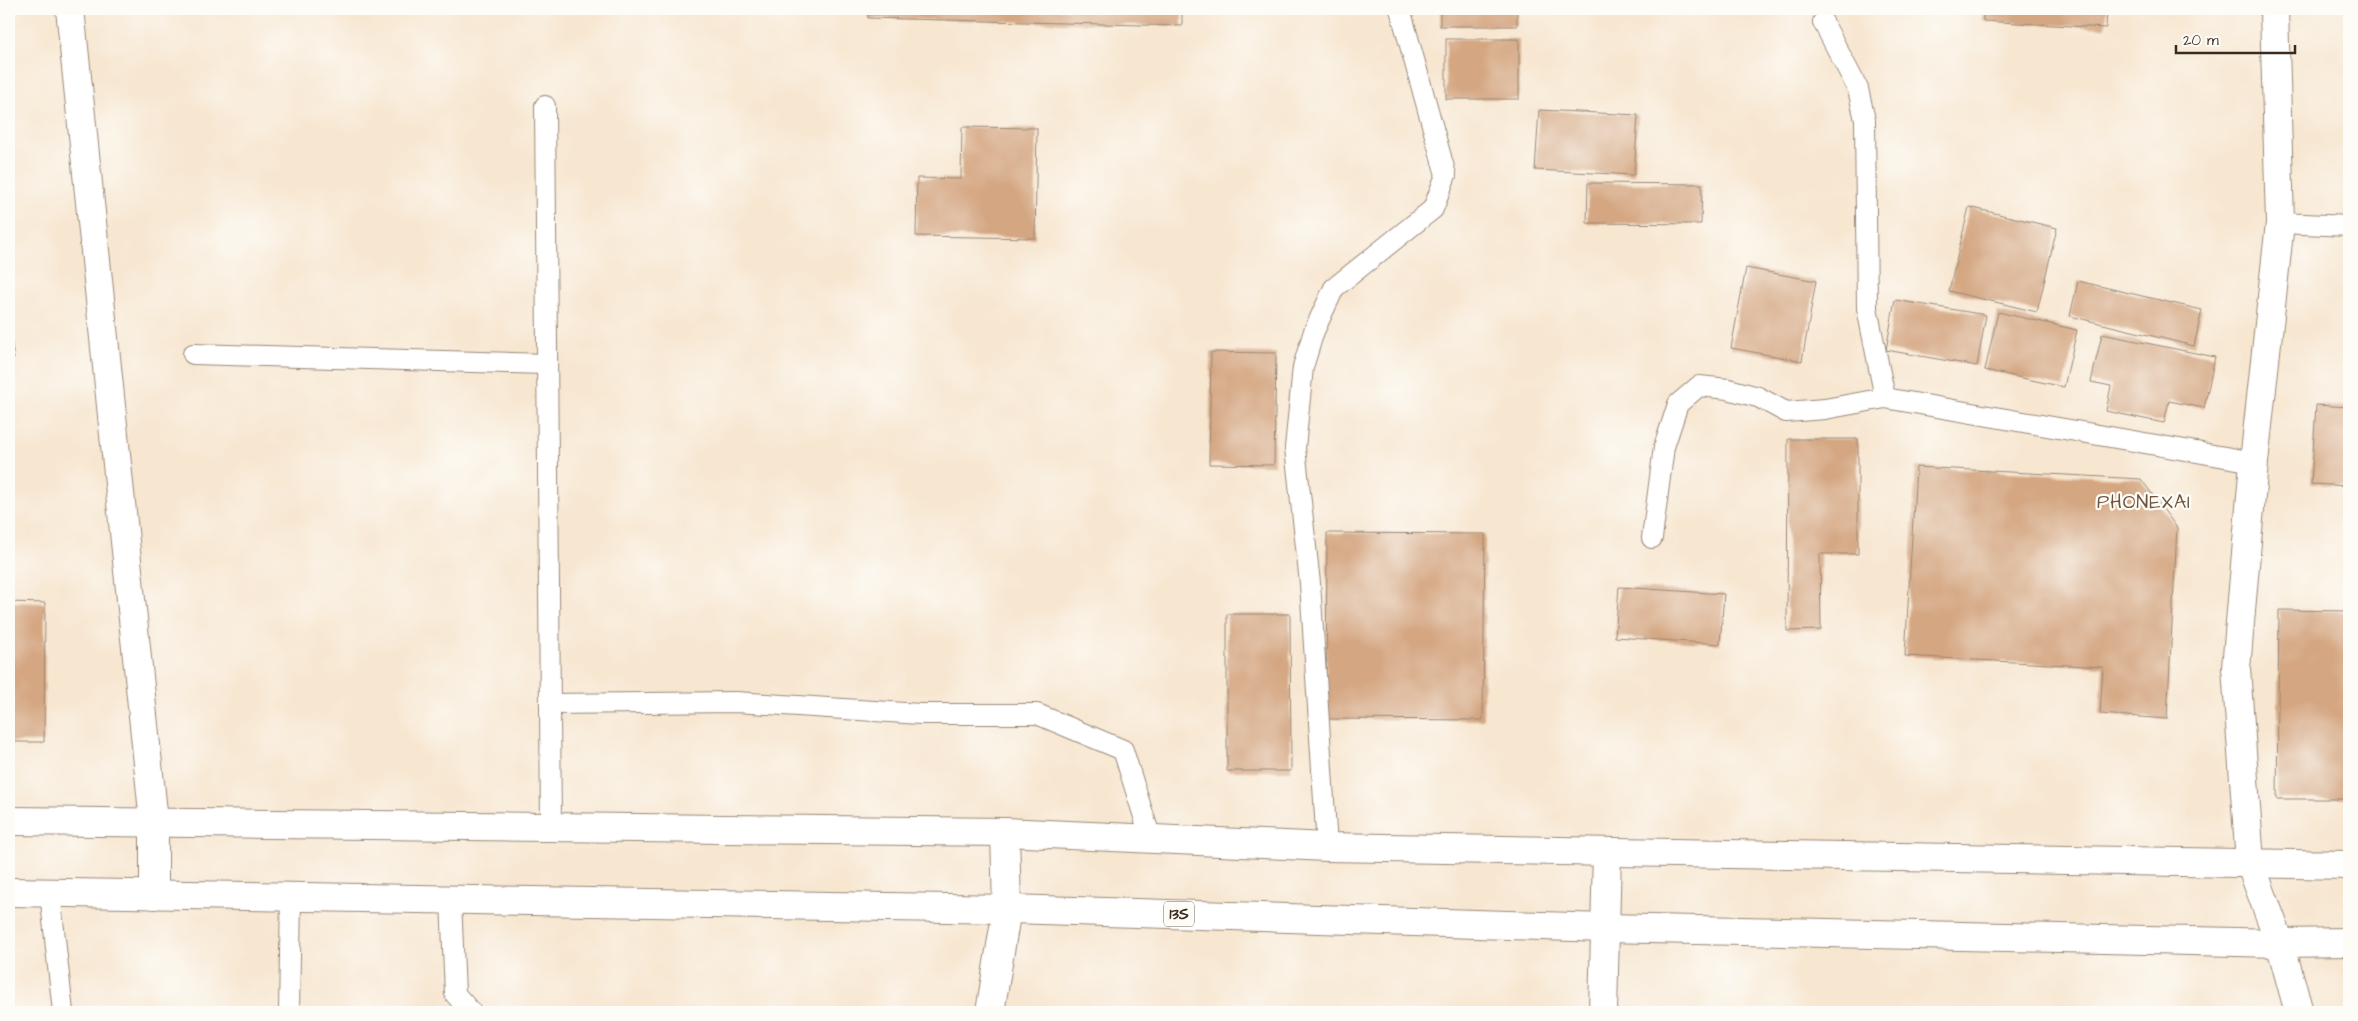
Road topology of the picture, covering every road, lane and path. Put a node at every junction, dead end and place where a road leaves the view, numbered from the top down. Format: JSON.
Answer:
{"nodes":[{"id":1,"x":70,"y":9,"type":"edge"},
{"id":2,"x":1400,"y":9,"type":"edge"},
{"id":3,"x":2274,"y":9,"type":"edge"},
{"id":4,"x":1823,"y":22,"type":"dead end"},
{"id":5,"x":545,"y":106,"type":"dead end"},
{"id":6,"x":2280,"y":223,"type":"junction"},
{"id":7,"x":2349,"y":226,"type":"edge"},
{"id":8,"x":194,"y":354,"type":"dead end"},
{"id":9,"x":547,"y":364,"type":"junction"},
{"id":10,"x":1885,"y":398,"type":"junction"},
{"id":11,"x":2254,"y":462,"type":"junction"},
{"id":12,"x":1652,"y":538,"type":"dead end"},
{"id":13,"x":550,"y":704,"type":"junction"},
{"id":14,"x":9,"y":821,"type":"edge"},
{"id":15,"x":154,"y":822,"type":"junction"},
{"id":16,"x":551,"y":827,"type":"junction"},
{"id":17,"x":1005,"y":832,"type":"junction"},
{"id":18,"x":1150,"y":839,"type":"junction"},
{"id":19,"x":1327,"y":847,"type":"junction"},
{"id":20,"x":1607,"y":853,"type":"junction"},
{"id":21,"x":2250,"y":863,"type":"junction"},
{"id":22,"x":2349,"y":865,"type":"edge"},
{"id":23,"x":9,"y":892,"type":"edge"},
{"id":24,"x":50,"y":893,"type":"junction"},
{"id":25,"x":154,"y":895,"type":"junction"},
{"id":26,"x":291,"y":898,"type":"junction"},
{"id":27,"x":451,"y":900,"type":"junction"},
{"id":28,"x":1007,"y":909,"type":"junction"},
{"id":29,"x":1606,"y":928,"type":"junction"},
{"id":30,"x":2349,"y":942,"type":"edge"},
{"id":31,"x":2280,"y":943,"type":"junction"},
{"id":32,"x":63,"y":1012,"type":"edge"},
{"id":33,"x":289,"y":1012,"type":"edge"},
{"id":34,"x":471,"y":1012,"type":"edge"},
{"id":35,"x":990,"y":1012,"type":"edge"},
{"id":36,"x":1603,"y":1012,"type":"edge"},
{"id":37,"x":2299,"y":1012,"type":"edge"}],
"edges":[{"from":1,"to":15,"type":"main road"},
{"from":2,"to":19,"type":"lane"},
{"from":3,"to":6,"type":"main road"},
{"from":4,"to":10,"type":"lane"},
{"from":5,"to":9,"type":"lane"},
{"from":6,"to":7,"type":"lane"},
{"from":6,"to":11,"type":"main road"},
{"from":8,"to":9,"type":"lane"},
{"from":9,"to":13,"type":"lane"},
{"from":10,"to":11,"type":"lane"},
{"from":10,"to":12,"type":"lane"},
{"from":11,"to":21,"type":"main road"},
{"from":13,"to":16,"type":"lane"},
{"from":13,"to":18,"type":"lane"},
{"from":14,"to":15,"type":"main road"},
{"from":15,"to":16,"type":"main road"},
{"from":15,"to":25,"type":"main road"},
{"from":16,"to":17,"type":"main road"},
{"from":17,"to":18,"type":"main road"},
{"from":17,"to":28,"type":"main road"},
{"from":18,"to":19,"type":"main road"},
{"from":19,"to":20,"type":"main road"},
{"from":20,"to":21,"type":"main road"},
{"from":20,"to":29,"type":"main road"},
{"from":21,"to":22,"type":"main road"},
{"from":21,"to":31,"type":"main road"},
{"from":23,"to":24,"type":"main road","number":"13S"},
{"from":24,"to":25,"type":"main road","number":"13S"},
{"from":24,"to":32,"type":"lane"},
{"from":25,"to":26,"type":"main road","number":"13S"},
{"from":26,"to":27,"type":"main road","number":"13S"},
{"from":26,"to":33,"type":"lane"},
{"from":27,"to":28,"type":"main road","number":"13S"},
{"from":27,"to":34,"type":"lane"},
{"from":28,"to":29,"type":"main road","number":"13S"},
{"from":28,"to":35,"type":"main road"},
{"from":29,"to":31,"type":"main road","number":"13S"},
{"from":29,"to":36,"type":"main road"},
{"from":30,"to":31,"type":"main road","number":"13S"},
{"from":31,"to":37,"type":"main road"}]}
